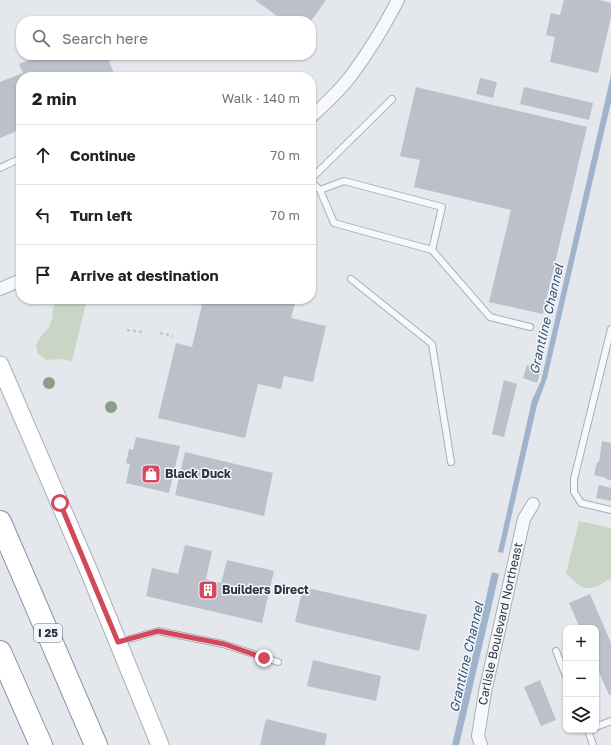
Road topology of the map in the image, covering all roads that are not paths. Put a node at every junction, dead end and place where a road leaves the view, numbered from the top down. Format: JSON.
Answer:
{"nodes":[{"id":1,"x":398,"y":0,"type":"edge"},
{"id":2,"x":392,"y":99,"type":"dead end"},
{"id":3,"x":316,"y":113,"type":"edge"},
{"id":4,"x":16,"y":160,"type":"edge"},
{"id":5,"x":0,"y":168,"type":"edge"},
{"id":6,"x":316,"y":175,"type":"edge"},
{"id":7,"x":316,"y":186,"type":"edge"},
{"id":8,"x":320,"y":190,"type":"junction"},
{"id":9,"x":432,"y":250,"type":"junction"},
{"id":10,"x":351,"y":279,"type":"dead end"},
{"id":11,"x":16,"y":282,"type":"edge"},
{"id":12,"x":0,"y":289,"type":"edge"},
{"id":13,"x":530,"y":327,"type":"dead end"},
{"id":14,"x":611,"y":329,"type":"edge"},
{"id":15,"x":0,"y":365,"type":"edge"},
{"id":16,"x":451,"y":462,"type":"dead end"},
{"id":17,"x":533,"y":504,"type":"dead end"},
{"id":18,"x":611,"y":510,"type":"edge"},
{"id":19,"x":0,"y":522,"type":"edge"},
{"id":20,"x":118,"y":642,"type":"junction"},
{"id":21,"x":556,"y":651,"type":"dead end"},
{"id":22,"x":0,"y":652,"type":"edge"},
{"id":23,"x":278,"y":662,"type":"dead end"},
{"id":24,"x":563,"y":668,"type":"edge"},
{"id":25,"x":611,"y":721,"type":"edge"},
{"id":26,"x":599,"y":726,"type":"edge"},
{"id":27,"x":589,"y":733,"type":"edge"},
{"id":28,"x":41,"y":745,"type":"edge"},
{"id":29,"x":96,"y":745,"type":"edge"},
{"id":30,"x":160,"y":745,"type":"edge"},
{"id":31,"x":481,"y":745,"type":"edge"},
{"id":32,"x":593,"y":745,"type":"edge"}],
"edges":[{"from":1,"to":3,"type":"street"},
{"from":2,"to":6,"type":"lane"},
{"from":4,"to":5,"type":"lane"},
{"from":7,"to":8,"type":"lane"},
{"from":8,"to":9,"type":"lane"},
{"from":8,"to":9,"type":"lane"},
{"from":9,"to":13,"type":"lane"},
{"from":10,"to":16,"type":"lane"},
{"from":11,"to":12,"type":"street"},
{"from":14,"to":18,"type":"lane"},
{"from":15,"to":20,"type":"main road"},
{"from":17,"to":31,"type":"street","name":"Carlisle Boulevard Northeast"},
{"from":19,"to":29,"type":"highway","number":"I 25"},
{"from":20,"to":23,"type":"lane"},
{"from":20,"to":30,"type":"main road"},
{"from":21,"to":24,"type":"lane"},
{"from":22,"to":28,"type":"highway"},
{"from":25,"to":26,"type":"lane"},
{"from":27,"to":32,"type":"lane"}]}
